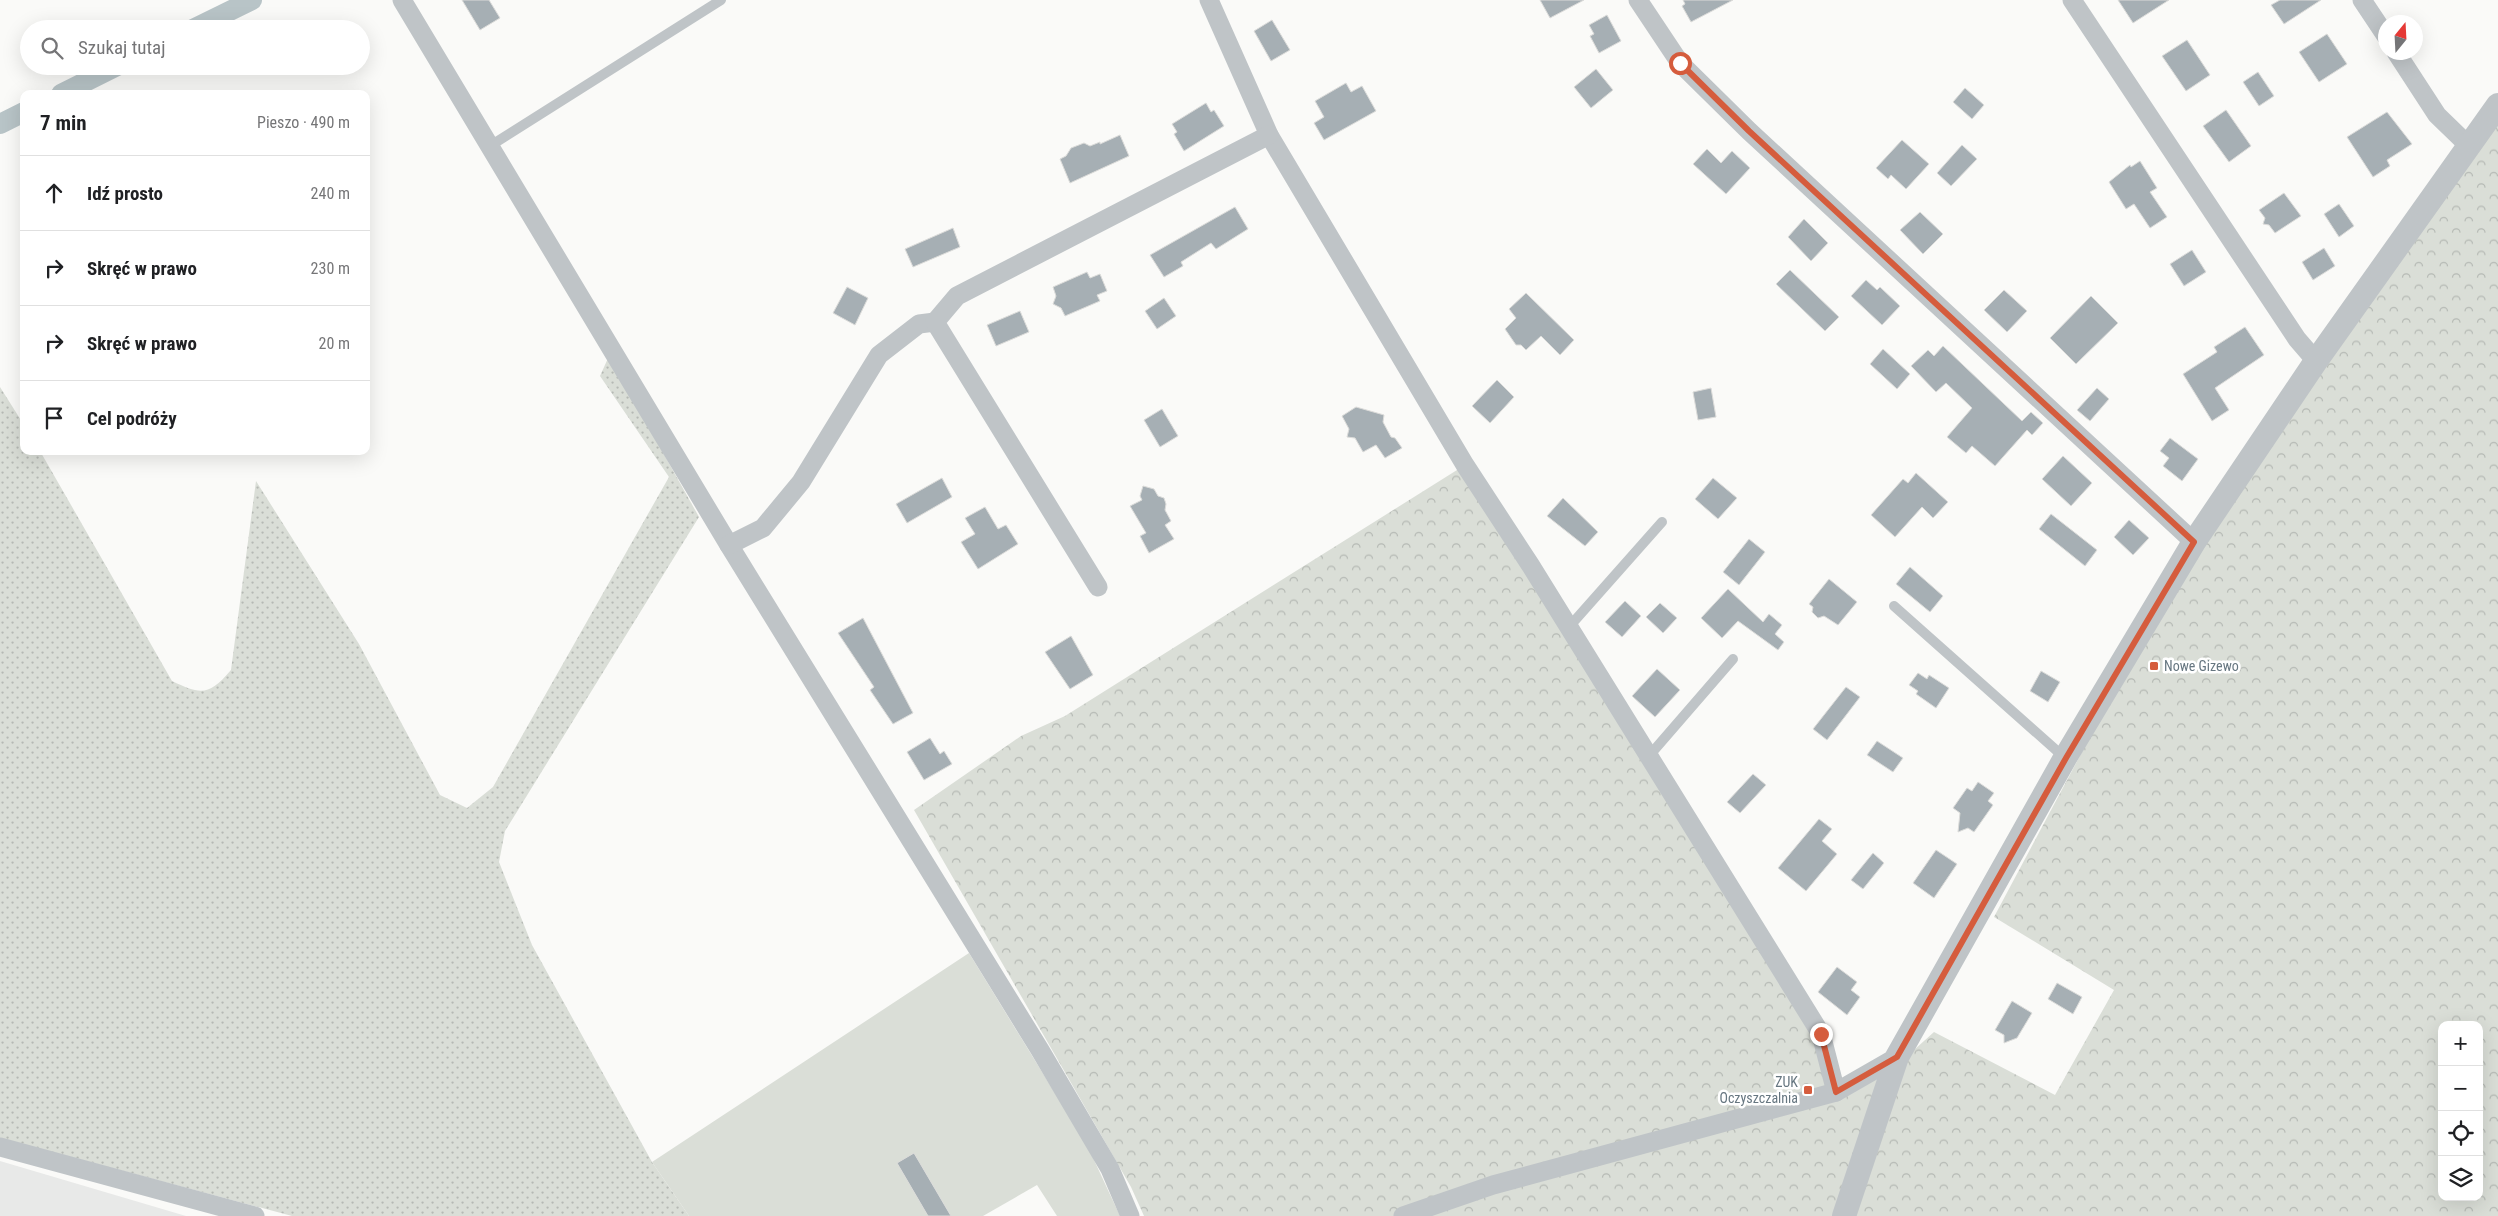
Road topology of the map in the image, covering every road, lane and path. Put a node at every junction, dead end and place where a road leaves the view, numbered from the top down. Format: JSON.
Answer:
{"nodes":[{"id":1,"x":402,"y":0,"type":"edge"},
{"id":2,"x":721,"y":0,"type":"edge"},
{"id":3,"x":1209,"y":0,"type":"edge"},
{"id":4,"x":1638,"y":0,"type":"edge"},
{"id":5,"x":2072,"y":0,"type":"edge"},
{"id":6,"x":2362,"y":0,"type":"edge"},
{"id":7,"x":2378,"y":24,"type":"edge"},
{"id":8,"x":2401,"y":60,"type":"edge"},
{"id":9,"x":2498,"y":105,"type":"edge"},
{"id":10,"x":1269,"y":135,"type":"junction"},
{"id":11,"x":490,"y":146,"type":"junction"},
{"id":12,"x":2469,"y":146,"type":"junction"},
{"id":13,"x":935,"y":322,"type":"junction"},
{"id":14,"x":2316,"y":361,"type":"junction"},
{"id":15,"x":1662,"y":522,"type":"dead end"},
{"id":16,"x":2194,"y":542,"type":"junction"},
{"id":17,"x":729,"y":545,"type":"junction"},
{"id":18,"x":1098,"y":587,"type":"dead end"},
{"id":19,"x":1894,"y":606,"type":"dead end"},
{"id":20,"x":1569,"y":627,"type":"junction"},
{"id":21,"x":1733,"y":659,"type":"dead end"},
{"id":22,"x":1649,"y":756,"type":"junction"},
{"id":23,"x":2066,"y":758,"type":"junction"},
{"id":24,"x":1897,"y":1057,"type":"junction"},
{"id":25,"x":1836,"y":1092,"type":"junction"},
{"id":26,"x":0,"y":1147,"type":"edge"},
{"id":27,"x":255,"y":1216,"type":"edge"},
{"id":28,"x":1130,"y":1216,"type":"edge"},
{"id":29,"x":1404,"y":1216,"type":"edge"},
{"id":30,"x":1844,"y":1216,"type":"edge"}],
"edges":[{"from":1,"to":11,"type":"street"},
{"from":2,"to":11,"type":"lane"},
{"from":3,"to":10,"type":"street"},
{"from":4,"to":16,"type":"street"},
{"from":5,"to":14,"type":"street"},
{"from":6,"to":7,"type":"street"},
{"from":8,"to":12,"type":"street"},
{"from":9,"to":12,"type":"street"},
{"from":10,"to":13,"type":"street"},
{"from":10,"to":20,"type":"street"},
{"from":11,"to":17,"type":"street"},
{"from":12,"to":14,"type":"street"},
{"from":13,"to":17,"type":"street"},
{"from":13,"to":18,"type":"street"},
{"from":14,"to":16,"type":"street"},
{"from":15,"to":20,"type":"lane"},
{"from":16,"to":23,"type":"street"},
{"from":17,"to":28,"type":"street"},
{"from":19,"to":23,"type":"lane"},
{"from":20,"to":22,"type":"street"},
{"from":21,"to":22,"type":"lane"},
{"from":22,"to":25,"type":"street"},
{"from":23,"to":24,"type":"street"},
{"from":24,"to":25,"type":"street"},
{"from":24,"to":30,"type":"street"},
{"from":25,"to":29,"type":"street"},
{"from":26,"to":27,"type":"street"}]}
